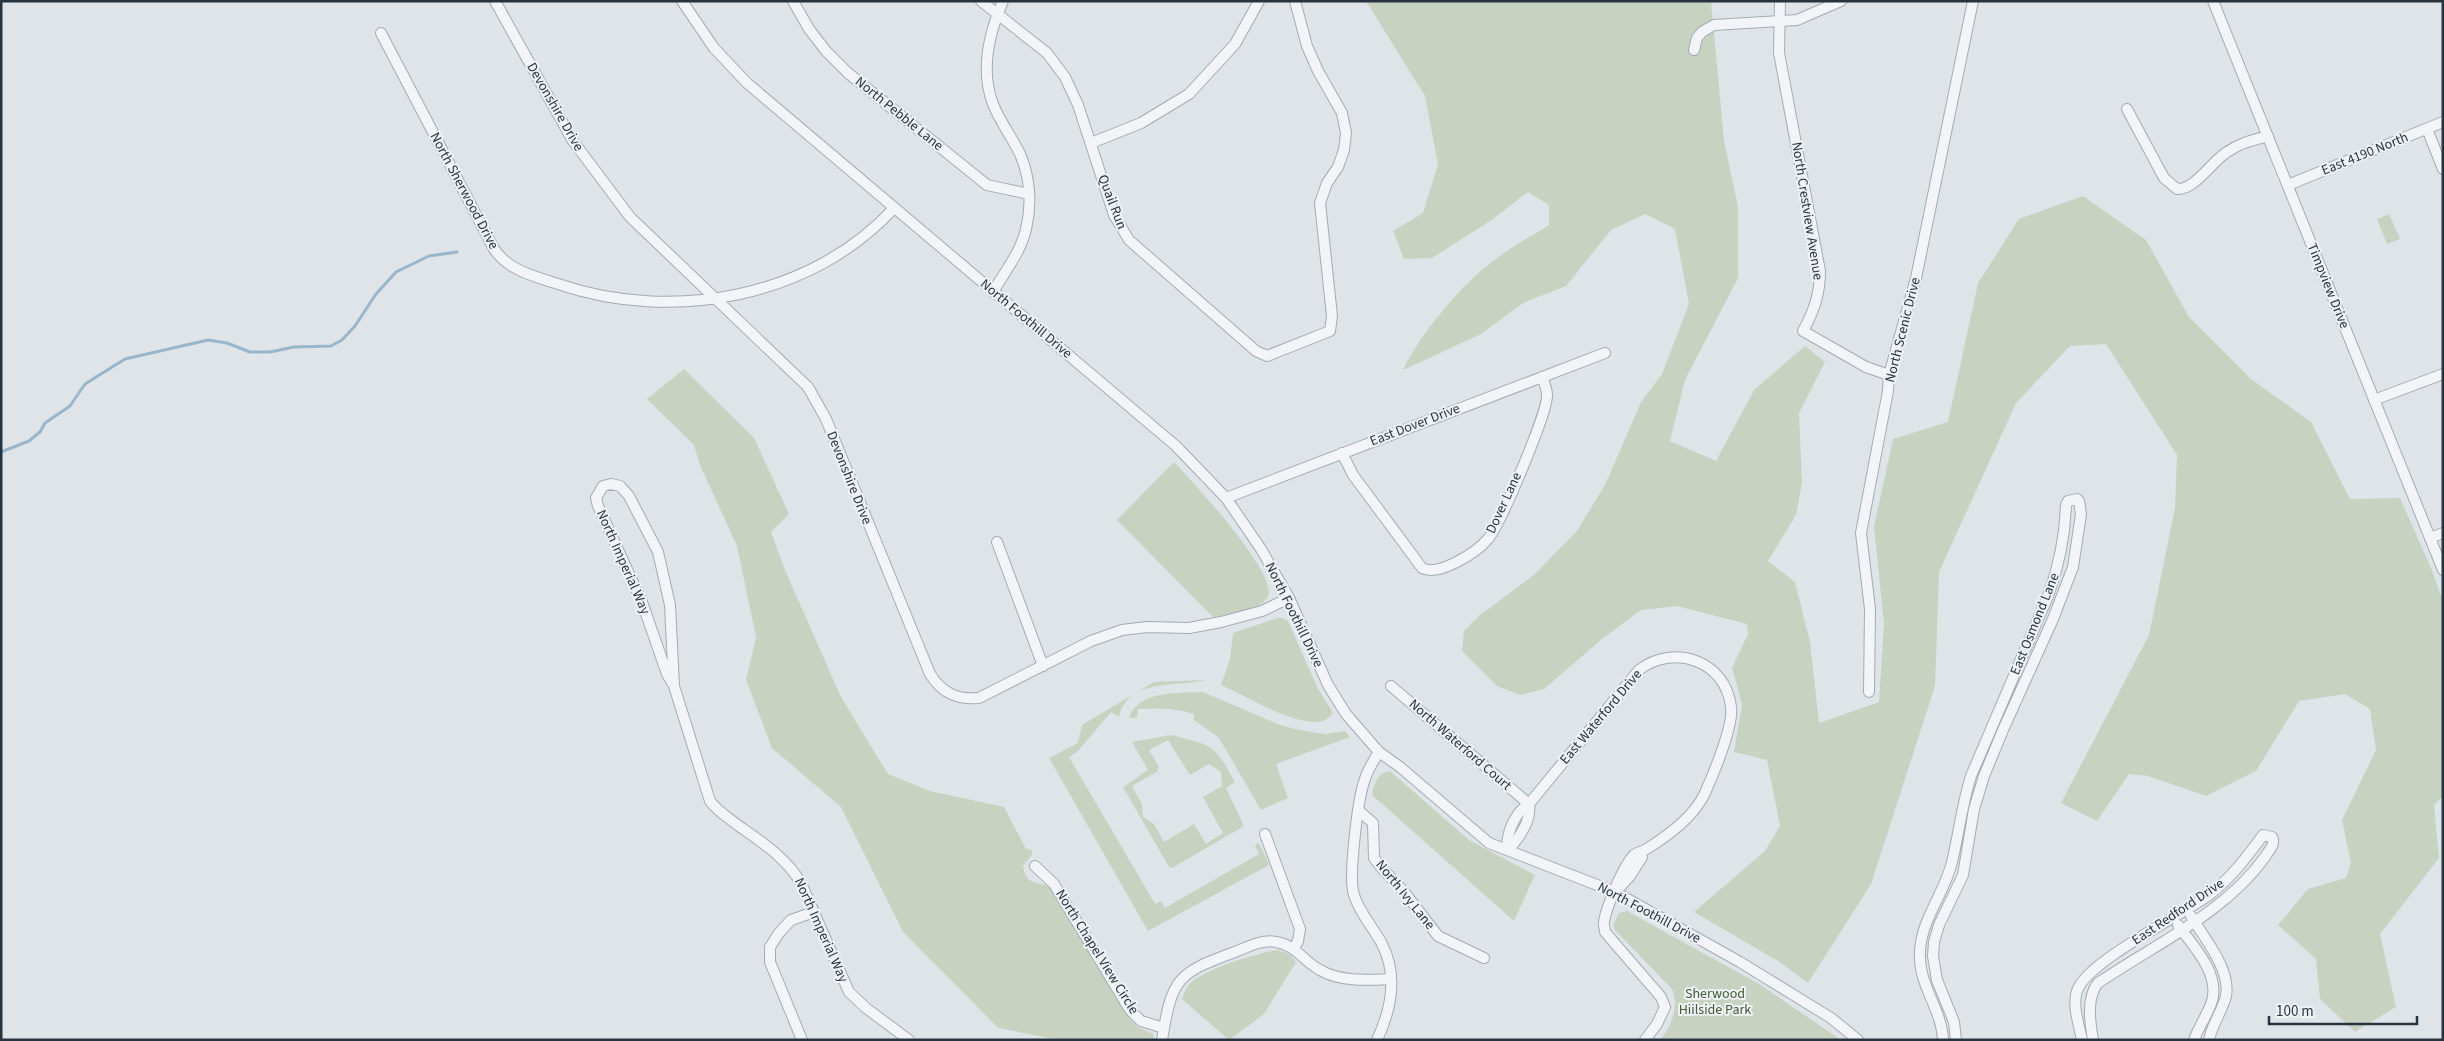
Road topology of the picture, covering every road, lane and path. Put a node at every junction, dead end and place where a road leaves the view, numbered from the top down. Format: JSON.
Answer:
{"nodes":[{"id":1,"x":495,"y":1,"type":"edge"},
{"id":2,"x":682,"y":1,"type":"edge"},
{"id":3,"x":793,"y":1,"type":"edge"},
{"id":4,"x":982,"y":1,"type":"edge"},
{"id":5,"x":1003,"y":1,"type":"edge"},
{"id":6,"x":1260,"y":1,"type":"edge"},
{"id":7,"x":1295,"y":1,"type":"edge"},
{"id":8,"x":1780,"y":1,"type":"edge"},
{"id":9,"x":1842,"y":1,"type":"edge"},
{"id":10,"x":1973,"y":1,"type":"edge"},
{"id":11,"x":2213,"y":1,"type":"edge"},
{"id":12,"x":997,"y":15,"type":"junction"},
{"id":13,"x":1779,"y":22,"type":"junction"},
{"id":14,"x":381,"y":33,"type":"dead end"},
{"id":15,"x":1694,"y":50,"type":"dead end"},
{"id":16,"x":2127,"y":109,"type":"dead end"},
{"id":17,"x":2443,"y":122,"type":"edge"},
{"id":18,"x":2427,"y":129,"type":"junction"},
{"id":19,"x":2268,"y":136,"type":"junction"},
{"id":20,"x":1092,"y":143,"type":"junction"},
{"id":21,"x":2443,"y":169,"type":"edge"},
{"id":22,"x":2288,"y":185,"type":"junction"},
{"id":23,"x":1029,"y":194,"type":"junction"},
{"id":24,"x":894,"y":208,"type":"junction"},
{"id":25,"x":994,"y":292,"type":"junction"},
{"id":26,"x":714,"y":299,"type":"junction"},
{"id":27,"x":1605,"y":353,"type":"dead end"},
{"id":28,"x":2443,"y":374,"type":"edge"},
{"id":29,"x":1889,"y":375,"type":"junction"},
{"id":30,"x":1542,"y":377,"type":"junction"},
{"id":31,"x":2374,"y":400,"type":"junction"},
{"id":32,"x":1342,"y":453,"type":"junction"},
{"id":33,"x":1226,"y":498,"type":"junction"},
{"id":34,"x":2443,"y":533,"type":"edge"},
{"id":35,"x":2430,"y":538,"type":"junction"},
{"id":36,"x":997,"y":542,"type":"dead end"},
{"id":37,"x":2443,"y":570,"type":"edge"},
{"id":38,"x":1289,"y":598,"type":"junction"},
{"id":39,"x":1044,"y":666,"type":"junction"},
{"id":40,"x":674,"y":686,"type":"junction"},
{"id":41,"x":1391,"y":686,"type":"dead end"},
{"id":42,"x":1869,"y":692,"type":"dead end"},
{"id":43,"x":1379,"y":752,"type":"junction"},
{"id":44,"x":1529,"y":804,"type":"junction"},
{"id":45,"x":1358,"y":810,"type":"junction"},
{"id":46,"x":1265,"y":834,"type":"dead end"},
{"id":47,"x":1955,"y":846,"type":"junction"},
{"id":48,"x":1968,"y":849,"type":"junction"},
{"id":49,"x":1508,"y":850,"type":"junction"},
{"id":50,"x":1035,"y":866,"type":"dead end"},
{"id":51,"x":1615,"y":892,"type":"junction"},
{"id":52,"x":2187,"y":909,"type":"junction"},
{"id":53,"x":814,"y":912,"type":"junction"},
{"id":54,"x":2174,"y":918,"type":"junction"},
{"id":55,"x":2194,"y":921,"type":"junction"},
{"id":56,"x":2182,"y":929,"type":"junction"},
{"id":57,"x":1294,"y":948,"type":"junction"},
{"id":58,"x":1484,"y":958,"type":"dead end"},
{"id":59,"x":1391,"y":979,"type":"junction"},
{"id":60,"x":1164,"y":1028,"type":"junction"},
{"id":61,"x":802,"y":1040,"type":"edge"},
{"id":62,"x":909,"y":1040,"type":"edge"},
{"id":63,"x":1162,"y":1040,"type":"edge"},
{"id":64,"x":1377,"y":1040,"type":"edge"},
{"id":65,"x":1645,"y":1040,"type":"edge"},
{"id":66,"x":1858,"y":1040,"type":"edge"},
{"id":67,"x":1942,"y":1040,"type":"edge"},
{"id":68,"x":1956,"y":1040,"type":"edge"},
{"id":69,"x":2082,"y":1040,"type":"edge"},
{"id":70,"x":2093,"y":1040,"type":"edge"},
{"id":71,"x":2194,"y":1040,"type":"edge"},
{"id":72,"x":2209,"y":1040,"type":"edge"}],
"edges":[{"from":1,"to":26,"type":"street","name":"Devonshire Drive"},
{"from":2,"to":24,"type":"street","name":"North Foothill Drive"},
{"from":3,"to":23,"type":"street","name":"North Pebble Lane"},
{"from":4,"to":12,"type":"street","name":"Quail Run"},
{"from":5,"to":12,"type":"street"},
{"from":6,"to":20,"type":"street"},
{"from":7,"to":20,"type":"street","name":"Quail Run"},
{"from":8,"to":13,"type":"street"},
{"from":9,"to":13,"type":"street"},
{"from":10,"to":29,"type":"street","name":"North Scenic Drive"},
{"from":11,"to":19,"type":"street","name":"Timpview Drive"},
{"from":12,"to":20,"type":"street","name":"Quail Run"},
{"from":12,"to":23,"type":"street"},
{"from":13,"to":15,"type":"street"},
{"from":13,"to":29,"type":"street","name":"North Crestview Avenue"},
{"from":14,"to":26,"type":"street","name":"North Sherwood Drive"},
{"from":16,"to":19,"type":"street"},
{"from":17,"to":18,"type":"street","name":"East 4190 North"},
{"from":18,"to":21,"type":"street"},
{"from":18,"to":22,"type":"street","name":"East 4190 North"},
{"from":19,"to":22,"type":"street","name":"Timpview Drive"},
{"from":22,"to":31,"type":"street","name":"Timpview Drive"},
{"from":23,"to":25,"type":"street"},
{"from":24,"to":25,"type":"street","name":"North Foothill Drive"},
{"from":24,"to":26,"type":"street","name":"North Sherwood Drive"},
{"from":25,"to":33,"type":"street","name":"North Foothill Drive"},
{"from":26,"to":39,"type":"street","name":"Devonshire Drive"},
{"from":27,"to":30,"type":"street","name":"East Dover Drive"},
{"from":28,"to":31,"type":"street"},
{"from":29,"to":42,"type":"street","name":"North Scenic Drive"},
{"from":30,"to":32,"type":"street","name":"East Dover Drive"},
{"from":30,"to":32,"type":"street","name":"Dover Lane"},
{"from":31,"to":35,"type":"street","name":"Timpview Drive"},
{"from":32,"to":33,"type":"street","name":"East Dover Drive"},
{"from":33,"to":38,"type":"street","name":"North Foothill Drive"},
{"from":34,"to":35,"type":"street"},
{"from":35,"to":37,"type":"street","name":"Timpview Drive"},
{"from":36,"to":39,"type":"street"},
{"from":38,"to":39,"type":"street","name":"Devonshire Drive"},
{"from":38,"to":43,"type":"street","name":"North Foothill Drive"},
{"from":40,"to":40,"type":"street","name":"North Imperial Way"},
{"from":40,"to":53,"type":"street","name":"North Imperial Way"},
{"from":41,"to":44,"type":"street","name":"North Waterford Court"},
{"from":43,"to":45,"type":"street"},
{"from":43,"to":49,"type":"street","name":"North Foothill Drive"},
{"from":44,"to":49,"type":"street","name":"East Waterford Drive"},
{"from":44,"to":51,"type":"street","name":"East Waterford Drive"},
{"from":45,"to":58,"type":"street","name":"North Ivy Lane"},
{"from":45,"to":59,"type":"street"},
{"from":46,"to":57,"type":"street"},
{"from":47,"to":48,"type":"street"},
{"from":47,"to":48,"type":"street","name":"East Osmond Lane"},
{"from":47,"to":67,"type":"street","name":"East Osmond Lane"},
{"from":48,"to":68,"type":"street","name":"East Osmond Lane"},
{"from":49,"to":51,"type":"street","name":"North Foothill Drive"},
{"from":50,"to":60,"type":"street","name":"North Chapel View Circle"},
{"from":51,"to":65,"type":"street"},
{"from":51,"to":66,"type":"street","name":"North Foothill Drive"},
{"from":52,"to":54,"type":"street","name":"East Redford Drive"},
{"from":52,"to":55,"type":"street"},
{"from":52,"to":55,"type":"street","name":"East Redford Drive"},
{"from":53,"to":61,"type":"street"},
{"from":53,"to":62,"type":"street","name":"North Imperial Way"},
{"from":54,"to":56,"type":"street"},
{"from":54,"to":69,"type":"street","name":"East Redford Drive"},
{"from":55,"to":56,"type":"street","name":"East Redford Drive"},
{"from":55,"to":72,"type":"street"},
{"from":56,"to":70,"type":"street","name":"East Redford Drive"},
{"from":56,"to":71,"type":"street"},
{"from":57,"to":59,"type":"street"},
{"from":57,"to":60,"type":"street"},
{"from":59,"to":64,"type":"street"},
{"from":60,"to":63,"type":"street"}]}
